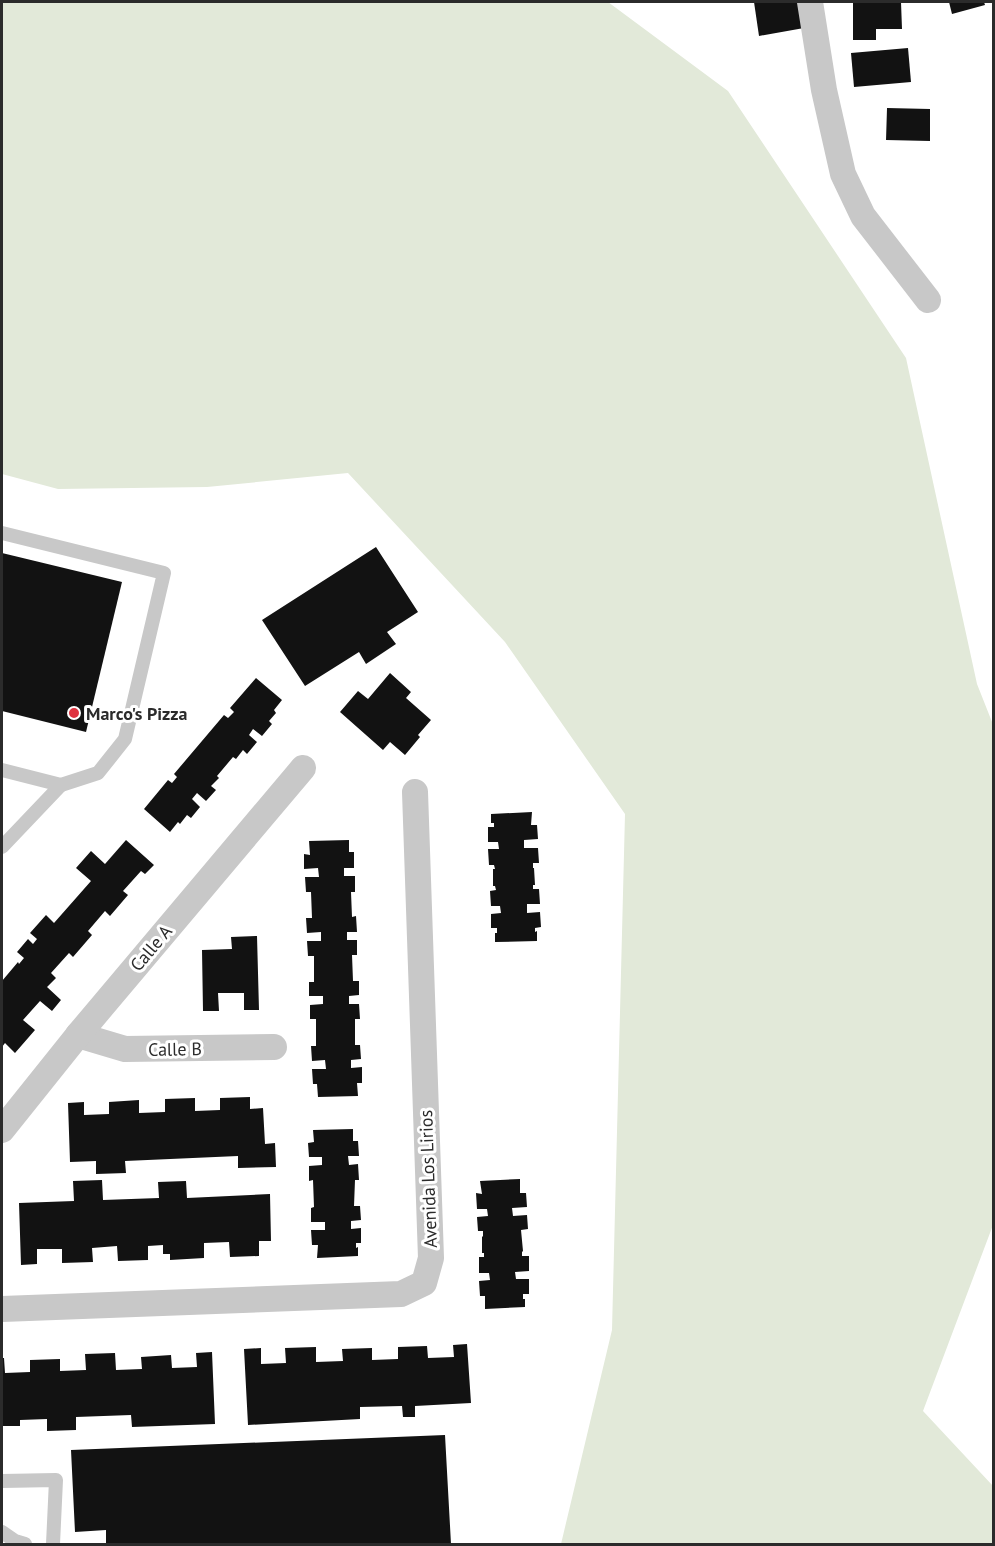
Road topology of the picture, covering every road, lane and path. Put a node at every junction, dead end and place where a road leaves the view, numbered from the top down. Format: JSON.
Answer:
{"nodes":[{"id":1,"x":810,"y":2,"type":"edge"},
{"id":2,"x":928,"y":300,"type":"dead end"},
{"id":3,"x":2,"y":533,"type":"edge"},
{"id":4,"x":303,"y":768,"type":"dead end"},
{"id":5,"x":2,"y":770,"type":"edge"},
{"id":6,"x":61,"y":785,"type":"junction"},
{"id":7,"x":415,"y":792,"type":"dead end"},
{"id":8,"x":2,"y":847,"type":"edge"},
{"id":9,"x":78,"y":1035,"type":"junction"},
{"id":10,"x":274,"y":1047,"type":"dead end"},
{"id":11,"x":2,"y":1130,"type":"edge"},
{"id":12,"x":2,"y":1309,"type":"edge"},
{"id":13,"x":2,"y":1481,"type":"edge"},
{"id":14,"x":2,"y":1532,"type":"edge"},
{"id":15,"x":16,"y":1543,"type":"edge"},
{"id":16,"x":53,"y":1545,"type":"edge"}],
"edges":[{"from":1,"to":2,"type":"street"},
{"from":3,"to":6,"type":"lane"},
{"from":4,"to":9,"type":"street","name":"Calle A"},
{"from":5,"to":6,"type":"lane"},
{"from":6,"to":8,"type":"lane"},
{"from":7,"to":12,"type":"street","name":"Avenida Los Lirios"},
{"from":9,"to":10,"type":"street","name":"Calle B"},
{"from":9,"to":11,"type":"street","name":"Calle A"},
{"from":13,"to":16,"type":"lane"},
{"from":14,"to":15,"type":"lane"}]}
